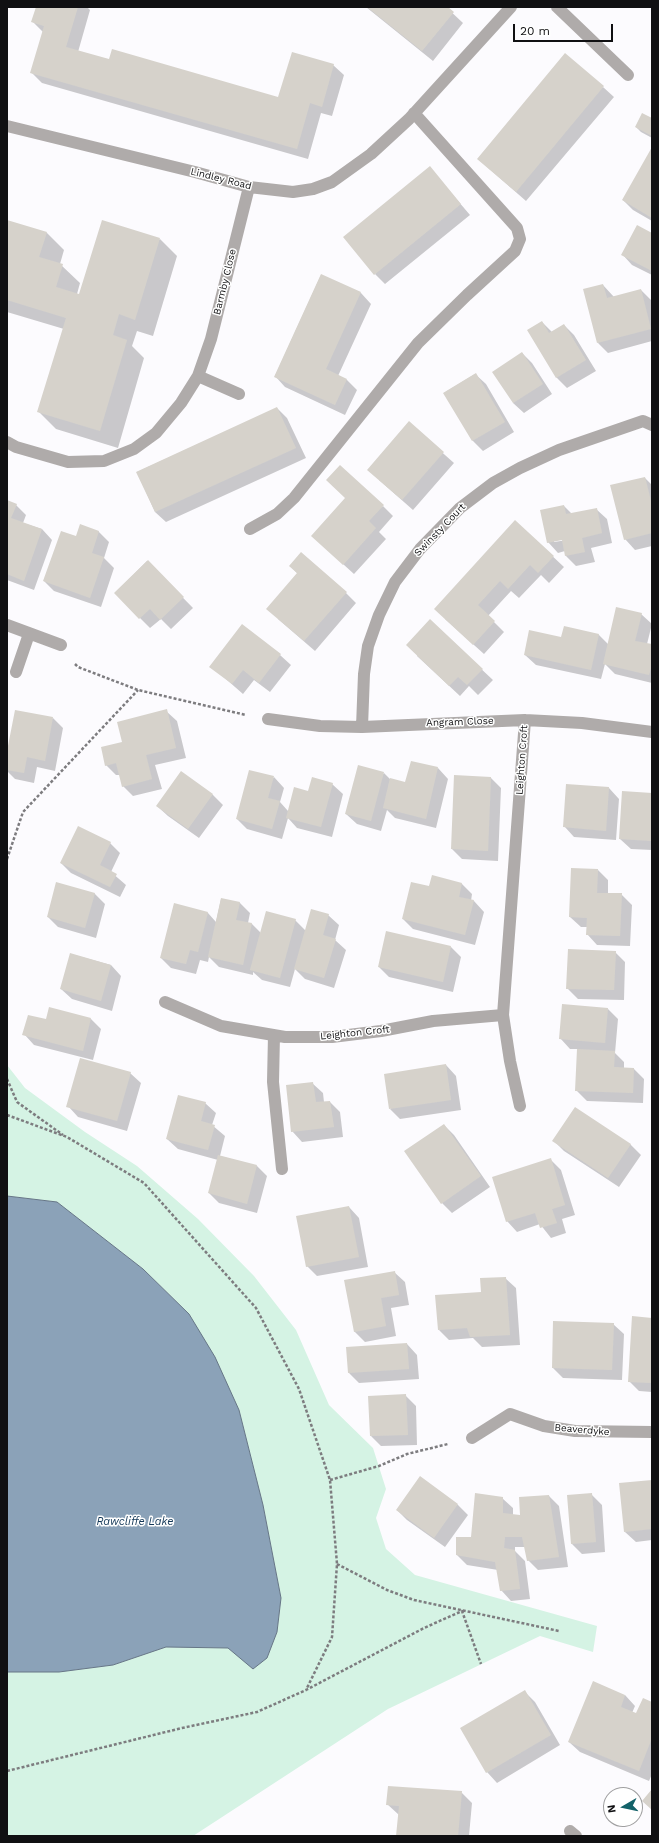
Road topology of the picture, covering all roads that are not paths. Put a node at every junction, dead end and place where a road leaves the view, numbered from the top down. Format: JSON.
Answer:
{"nodes":[{"id":1,"x":511,"y":7,"type":"edge"},
{"id":2,"x":557,"y":7,"type":"edge"},
{"id":3,"x":628,"y":75,"type":"dead end"},
{"id":4,"x":414,"y":113,"type":"junction"},
{"id":5,"x":7,"y":126,"type":"edge"},
{"id":6,"x":249,"y":186,"type":"junction"},
{"id":7,"x":198,"y":376,"type":"junction"},
{"id":8,"x":239,"y":394,"type":"dead end"},
{"id":9,"x":652,"y":425,"type":"edge"},
{"id":10,"x":7,"y":442,"type":"edge"},
{"id":11,"x":250,"y":529,"type":"dead end"},
{"id":12,"x":7,"y":625,"type":"edge"},
{"id":13,"x":29,"y":634,"type":"junction"},
{"id":14,"x":61,"y":645,"type":"road end"},
{"id":15,"x":16,"y":672,"type":"dead end"},
{"id":16,"x":268,"y":719,"type":"road end"},
{"id":17,"x":525,"y":720,"type":"junction"},
{"id":18,"x":362,"y":727,"type":"junction"},
{"id":19,"x":652,"y":732,"type":"edge"},
{"id":20,"x":165,"y":1002,"type":"dead end"},
{"id":21,"x":503,"y":1015,"type":"junction"},
{"id":22,"x":274,"y":1035,"type":"junction"},
{"id":23,"x":520,"y":1106,"type":"dead end"},
{"id":24,"x":282,"y":1169,"type":"dead end"},
{"id":25,"x":652,"y":1432,"type":"edge"},
{"id":26,"x":472,"y":1438,"type":"road end"}],
"edges":[{"from":1,"to":4,"type":"street","name":"Lindley Road"},
{"from":2,"to":3,"type":"street"},
{"from":4,"to":6,"type":"street","name":"Lindley Road"},
{"from":4,"to":11,"type":"street"},
{"from":5,"to":6,"type":"street","name":"Lindley Road"},
{"from":6,"to":7,"type":"street","name":"Barmby Close"},
{"from":7,"to":8,"type":"street"},
{"from":7,"to":10,"type":"street","name":"Barmby Close"},
{"from":9,"to":18,"type":"street","name":"Swinsty Court"},
{"from":12,"to":13,"type":"street"},
{"from":13,"to":14,"type":"street"},
{"from":13,"to":15,"type":"street"},
{"from":16,"to":18,"type":"street","name":"Angram Close"},
{"from":17,"to":18,"type":"street","name":"Angram Close"},
{"from":17,"to":19,"type":"street","name":"Angram Close"},
{"from":17,"to":21,"type":"street","name":"Leighton Croft"},
{"from":20,"to":22,"type":"street","name":"Leighton Croft"},
{"from":21,"to":22,"type":"street","name":"Leighton Croft"},
{"from":21,"to":23,"type":"street","name":"Leighton Croft"},
{"from":22,"to":24,"type":"street"},
{"from":25,"to":26,"type":"street","name":"Beaverdyke"}]}
